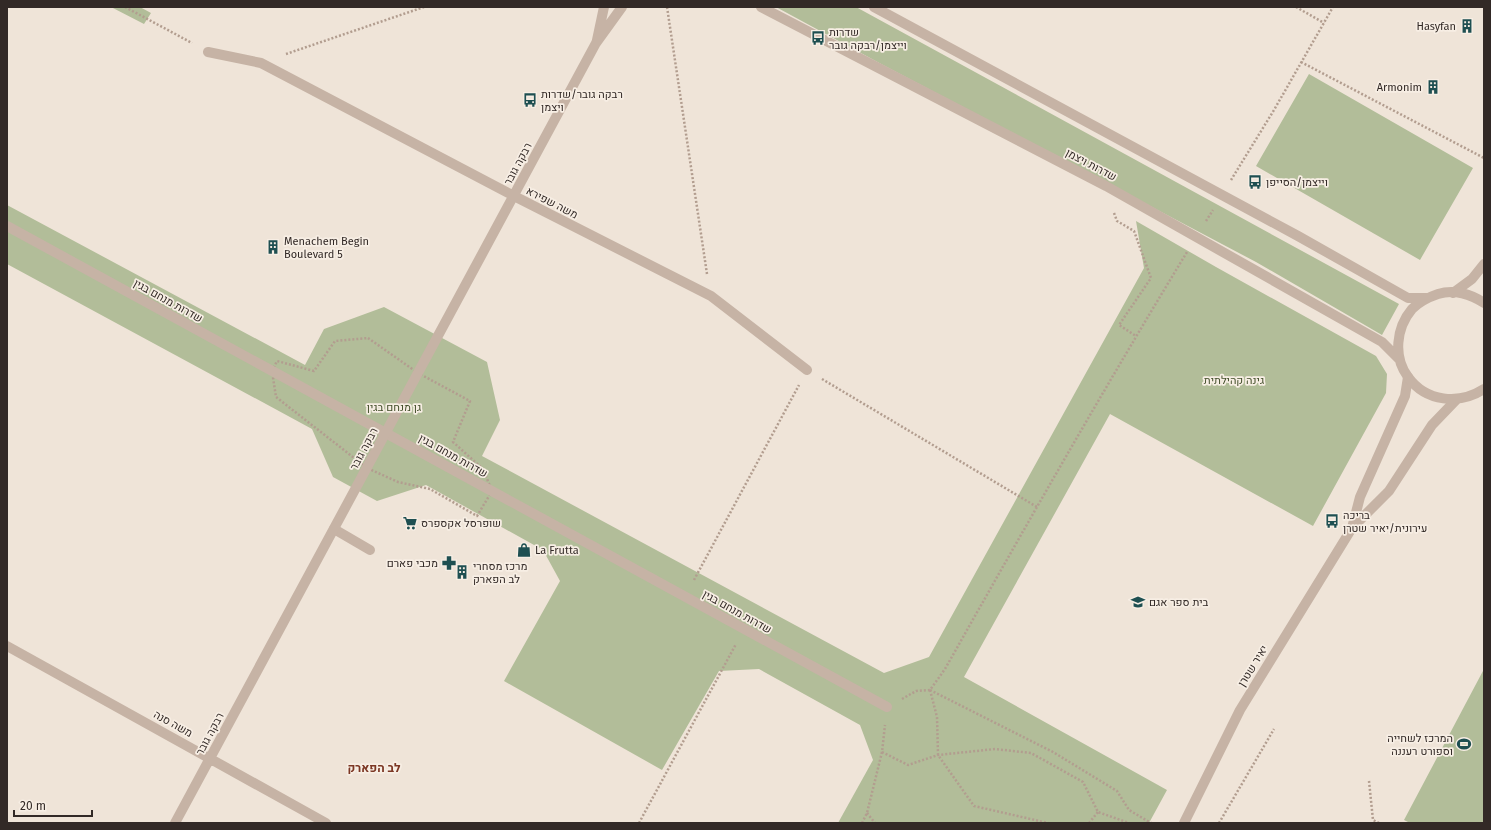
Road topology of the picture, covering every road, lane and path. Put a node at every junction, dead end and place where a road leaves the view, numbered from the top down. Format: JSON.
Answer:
{"nodes":[{"id":1,"x":125,"y":7,"type":"edge"},
{"id":2,"x":424,"y":7,"type":"edge"},
{"id":3,"x":604,"y":7,"type":"edge"},
{"id":4,"x":622,"y":7,"type":"edge"},
{"id":5,"x":667,"y":7,"type":"edge"},
{"id":6,"x":761,"y":7,"type":"edge"},
{"id":7,"x":874,"y":7,"type":"edge"},
{"id":8,"x":1296,"y":7,"type":"edge"},
{"id":9,"x":1332,"y":7,"type":"edge"},
{"id":10,"x":1324,"y":23,"type":"junction"},
{"id":11,"x":596,"y":43,"type":"junction"},
{"id":12,"x":208,"y":52,"type":"joint"},
{"id":13,"x":1301,"y":62,"type":"junction"},
{"id":14,"x":261,"y":63,"type":"junction"},
{"id":15,"x":1274,"y":110,"type":"dead end"},
{"id":16,"x":1484,"y":158,"type":"edge"},
{"id":17,"x":1106,"y":186,"type":"junction"},
{"id":18,"x":514,"y":196,"type":"junction"},
{"id":19,"x":7,"y":226,"type":"edge"},
{"id":20,"x":1484,"y":264,"type":"edge"},
{"id":21,"x":1453,"y":293,"type":"junction"},
{"id":22,"x":711,"y":296,"type":"junction"},
{"id":23,"x":1428,"y":298,"type":"junction"},
{"id":24,"x":1484,"y":303,"type":"edge"},
{"id":25,"x":1400,"y":360,"type":"junction"},
{"id":26,"x":807,"y":370,"type":"junction"},
{"id":27,"x":1408,"y":377,"type":"junction"},
{"id":28,"x":1484,"y":389,"type":"edge"},
{"id":29,"x":1479,"y":397,"type":"edge"},
{"id":30,"x":1456,"y":400,"type":"junction"},
{"id":31,"x":483,"y":505,"type":"dead end"},
{"id":32,"x":1037,"y":507,"type":"junction"},
{"id":33,"x":477,"y":516,"type":"dead end"},
{"id":34,"x":1352,"y":528,"type":"junction"},
{"id":35,"x":334,"y":529,"type":"junction"},
{"id":36,"x":370,"y":550,"type":"dead end"},
{"id":37,"x":685,"y":597,"type":"junction"},
{"id":38,"x":744,"y":630,"type":"junction"},
{"id":39,"x":7,"y":646,"type":"edge"},
{"id":40,"x":930,"y":690,"type":"junction"},
{"id":41,"x":887,"y":707,"type":"junction"},
{"id":42,"x":1274,"y":729,"type":"dead end"},
{"id":43,"x":882,"y":752,"type":"junction"},
{"id":44,"x":938,"y":755,"type":"junction"},
{"id":45,"x":210,"y":758,"type":"junction"},
{"id":46,"x":1369,"y":781,"type":"dead end"},
{"id":47,"x":1098,"y":812,"type":"junction"},
{"id":48,"x":868,"y":813,"type":"junction"},
{"id":49,"x":175,"y":823,"type":"edge"},
{"id":50,"x":326,"y":823,"type":"edge"},
{"id":51,"x":639,"y":823,"type":"edge"},
{"id":52,"x":862,"y":823,"type":"edge"},
{"id":53,"x":875,"y":823,"type":"edge"},
{"id":54,"x":1048,"y":823,"type":"edge"},
{"id":55,"x":1089,"y":823,"type":"edge"},
{"id":56,"x":1129,"y":823,"type":"edge"},
{"id":57,"x":1151,"y":823,"type":"edge"},
{"id":58,"x":1184,"y":823,"type":"edge"},
{"id":59,"x":1219,"y":823,"type":"edge"},
{"id":60,"x":1379,"y":823,"type":"edge"}],
"edges":[{"from":1,"to":12,"type":"path"},
{"from":2,"to":14,"type":"path"},
{"from":3,"to":11,"type":"street","name":"רבקה גובר"},
{"from":4,"to":11,"type":"street","name":"רבקה גובר"},
{"from":5,"to":22,"type":"path"},
{"from":6,"to":17,"type":"street","name":"שדרות ויצמן"},
{"from":7,"to":23,"type":"street"},
{"from":8,"to":10,"type":"path"},
{"from":9,"to":10,"type":"path"},
{"from":10,"to":13,"type":"path"},
{"from":11,"to":18,"type":"street","name":"רבקה גובר"},
{"from":12,"to":14,"type":"street","name":"משה שפירא"},
{"from":13,"to":15,"type":"path"},
{"from":13,"to":16,"type":"path"},
{"from":14,"to":18,"type":"street","name":"משה שפירא"},
{"from":17,"to":25,"type":"street","name":"שדרות ויצמן"},
{"from":17,"to":32,"type":"path"},
{"from":18,"to":22,"type":"street","name":"משה שפירא"},
{"from":18,"to":35,"type":"street","name":"רבקה גובר"},
{"from":19,"to":37,"type":"street","name":"שדרות מנחם בגין"},
{"from":20,"to":21,"type":"street"},
{"from":21,"to":23,"type":"street"},
{"from":21,"to":24,"type":"street"},
{"from":22,"to":26,"type":"street","name":"משה שפירא"},
{"from":23,"to":25,"type":"street"},
{"from":25,"to":27,"type":"street"},
{"from":26,"to":32,"type":"path"},
{"from":26,"to":37,"type":"path"},
{"from":27,"to":30,"type":"street"},
{"from":27,"to":34,"type":"street","name":"יאיר שטרן"},
{"from":28,"to":29,"type":"street"},
{"from":29,"to":30,"type":"street"},
{"from":30,"to":34,"type":"street","name":"יאיר שטרן"},
{"from":31,"to":33,"type":"path"},
{"from":32,"to":40,"type":"path"},
{"from":34,"to":58,"type":"street","name":"יאיר שטרן"},
{"from":35,"to":36,"type":"street"},
{"from":35,"to":45,"type":"street","name":"רבקה גובר"},
{"from":37,"to":38,"type":"street","name":"שדרות מנחם בגין"},
{"from":38,"to":41,"type":"street","name":"שדרות מנחם בגין"},
{"from":38,"to":51,"type":"path"},
{"from":39,"to":45,"type":"street","name":"משה סנה"},
{"from":40,"to":41,"type":"path"},
{"from":40,"to":44,"type":"path"},
{"from":40,"to":57,"type":"path"},
{"from":41,"to":43,"type":"path"},
{"from":42,"to":59,"type":"path"},
{"from":43,"to":44,"type":"path"},
{"from":43,"to":48,"type":"path"},
{"from":44,"to":47,"type":"path"},
{"from":44,"to":54,"type":"path"},
{"from":45,"to":49,"type":"street","name":"רבקה גובר"},
{"from":45,"to":50,"type":"street","name":"משה סנה"},
{"from":46,"to":60,"type":"path"},
{"from":47,"to":55,"type":"path"},
{"from":47,"to":56,"type":"path"},
{"from":48,"to":52,"type":"path"},
{"from":48,"to":53,"type":"path"}]}
